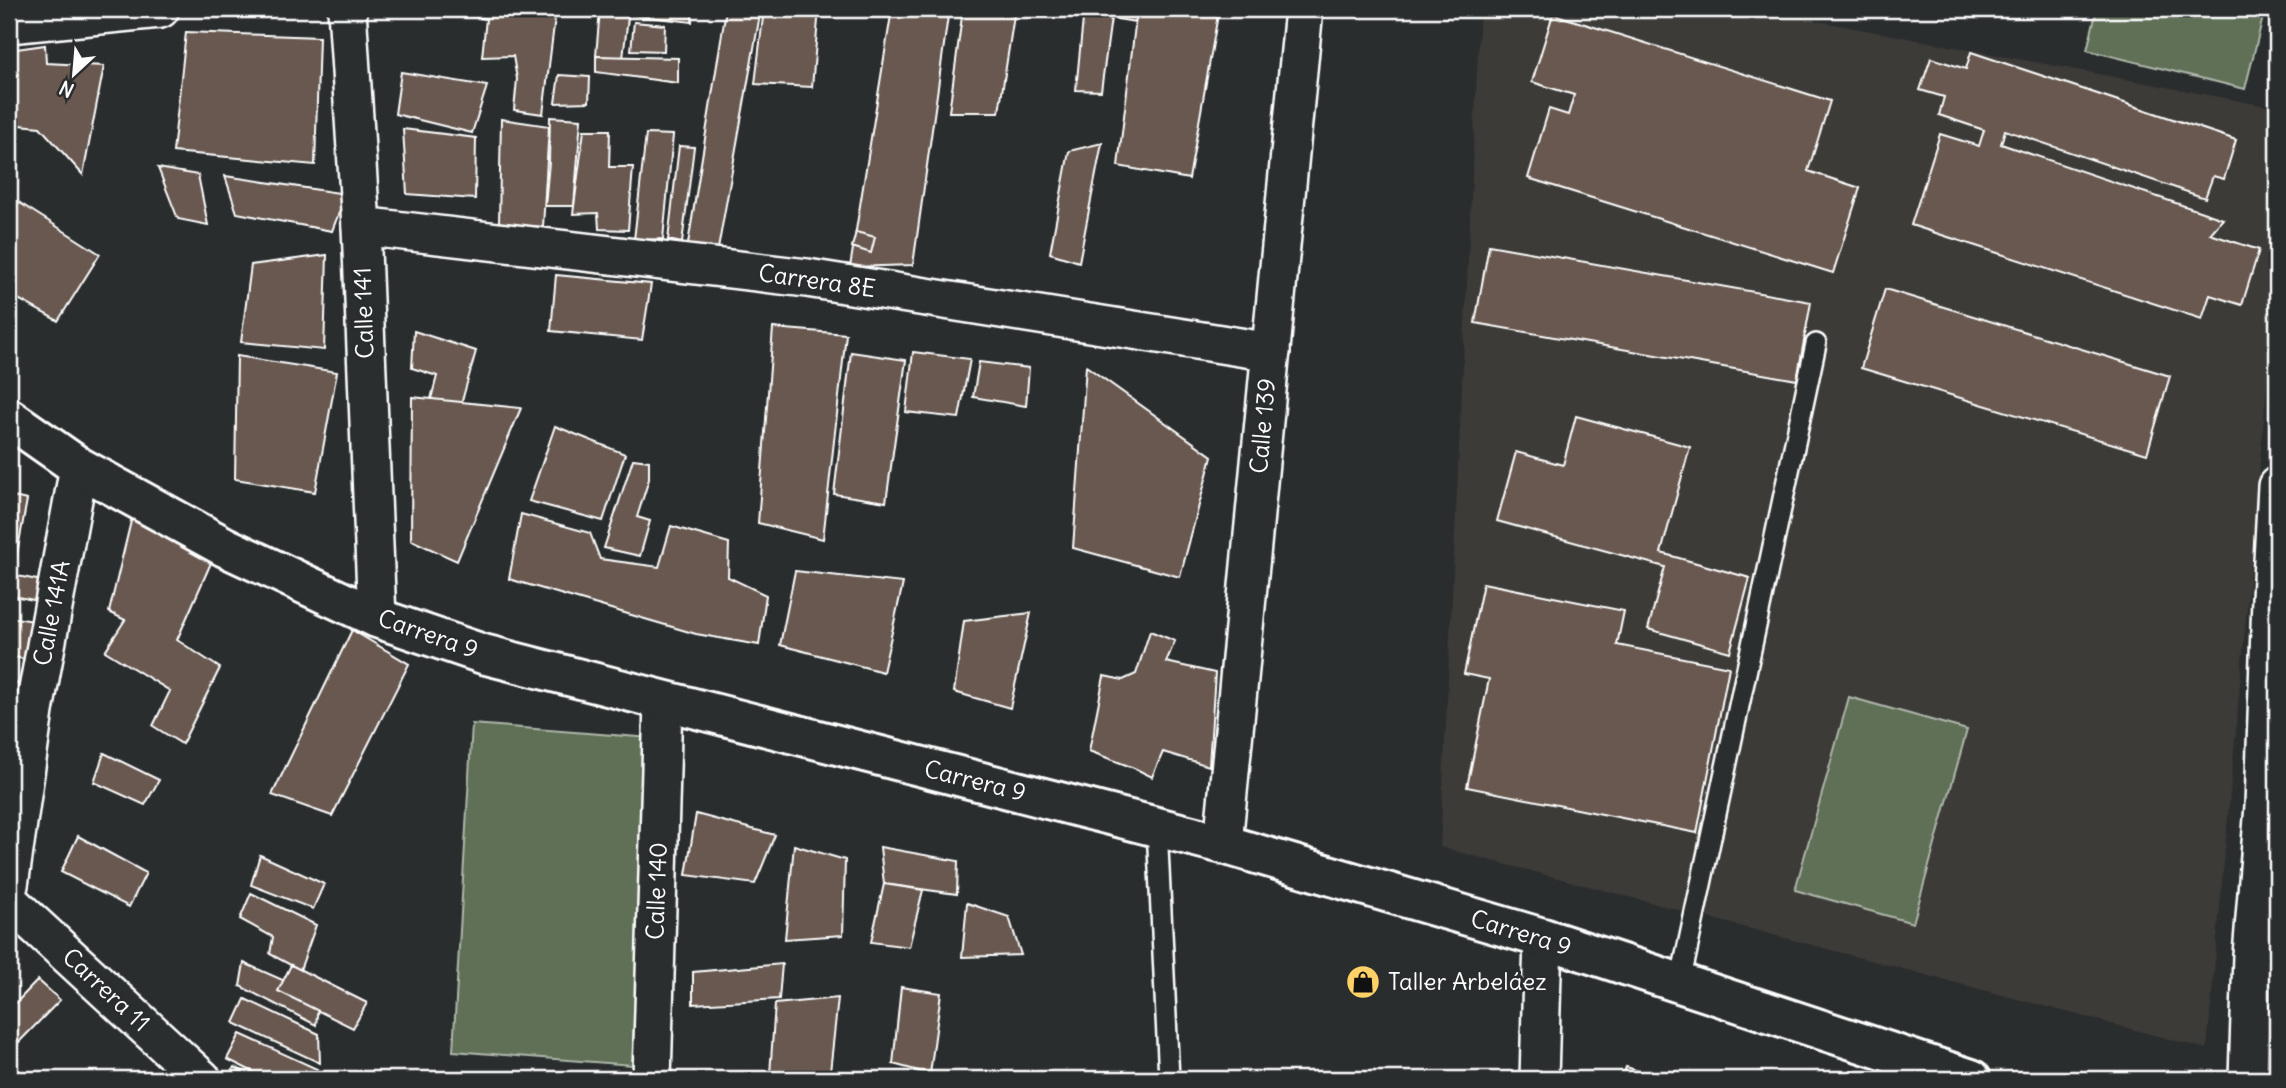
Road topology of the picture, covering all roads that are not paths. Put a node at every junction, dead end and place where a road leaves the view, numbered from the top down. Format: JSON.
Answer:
{"nodes":[{"id":1,"x":160,"y":9,"type":"edge"},
{"id":2,"x":347,"y":9,"type":"edge"},
{"id":3,"x":1304,"y":9,"type":"edge"},
{"id":4,"x":9,"y":24,"type":"edge"},
{"id":5,"x":361,"y":226,"type":"junction"},
{"id":6,"x":1816,"y":344,"type":"dead end"},
{"id":7,"x":1270,"y":352,"type":"junction"},
{"id":8,"x":9,"y":418,"type":"edge"},
{"id":9,"x":79,"y":467,"type":"junction"},
{"id":10,"x":2277,"y":486,"type":"edge"},
{"id":11,"x":2274,"y":598,"type":"edge"},
{"id":12,"x":377,"y":618,"type":"junction"},
{"id":13,"x":663,"y":702,"type":"junction"},
{"id":14,"x":2271,"y":806,"type":"edge"},
{"id":15,"x":1157,"y":827,"type":"junction"},
{"id":16,"x":1223,"y":844,"type":"junction"},
{"id":17,"x":9,"y":885,"type":"edge"},
{"id":18,"x":9,"y":901,"type":"edge"},
{"id":19,"x":1543,"y":938,"type":"junction"},
{"id":20,"x":2265,"y":955,"type":"edge"},
{"id":21,"x":1680,"y":983,"type":"junction"},
{"id":22,"x":202,"y":1079,"type":"edge"},
{"id":23,"x":652,"y":1079,"type":"edge"},
{"id":24,"x":1169,"y":1079,"type":"edge"},
{"id":25,"x":1539,"y":1079,"type":"edge"},
{"id":26,"x":1971,"y":1079,"type":"edge"},
{"id":27,"x":2248,"y":1079,"type":"edge"}],
"edges":[{"from":1,"to":4,"type":"street"},
{"from":2,"to":5,"type":"street","name":"Calle 141"},
{"from":3,"to":7,"type":"street","name":"Calle 139"},
{"from":5,"to":7,"type":"street","name":"Carrera 8E"},
{"from":5,"to":12,"type":"street","name":"Calle 141"},
{"from":6,"to":21,"type":"lane"},
{"from":7,"to":16,"type":"street","name":"Calle 139"},
{"from":8,"to":9,"type":"street","name":"Carrera 9"},
{"from":9,"to":12,"type":"street","name":"Carrera 9"},
{"from":9,"to":17,"type":"street","name":"Calle 141A"},
{"from":10,"to":11,"type":"street"},
{"from":11,"to":14,"type":"street"},
{"from":12,"to":13,"type":"street","name":"Carrera 9"},
{"from":13,"to":15,"type":"street","name":"Carrera 9"},
{"from":13,"to":23,"type":"street","name":"Calle 140"},
{"from":14,"to":20,"type":"street"},
{"from":15,"to":16,"type":"street","name":"Carrera 9"},
{"from":15,"to":24,"type":"lane"},
{"from":16,"to":19,"type":"street","name":"Carrera 9"},
{"from":18,"to":22,"type":"street","name":"Carrera 11"},
{"from":19,"to":21,"type":"street","name":"Carrera 9"},
{"from":19,"to":25,"type":"street"},
{"from":20,"to":27,"type":"street"},
{"from":21,"to":26,"type":"street","name":"Carrera 9"}]}
